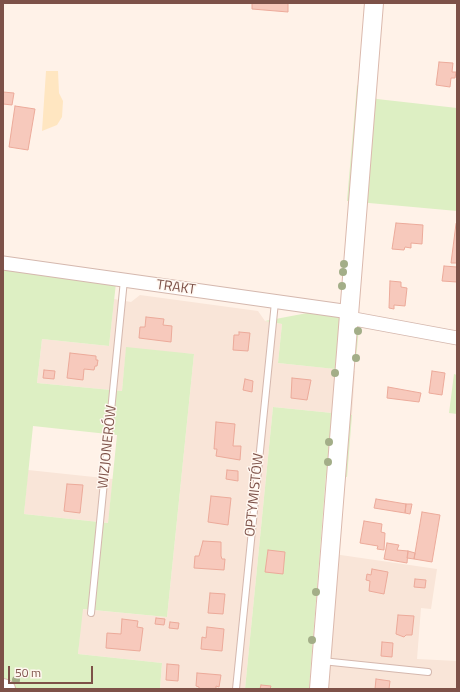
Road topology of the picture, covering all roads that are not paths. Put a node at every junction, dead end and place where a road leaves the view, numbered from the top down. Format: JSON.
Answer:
{"nodes":[{"id":1,"x":374,"y":3,"type":"edge"},
{"id":2,"x":3,"y":263,"type":"edge"},
{"id":3,"x":124,"y":280,"type":"junction"},
{"id":4,"x":276,"y":302,"type":"junction"},
{"id":5,"x":349,"y":315,"type":"junction"},
{"id":6,"x":457,"y":338,"type":"edge"},
{"id":7,"x":91,"y":613,"type":"dead end"},
{"id":8,"x":321,"y":661,"type":"junction"},
{"id":9,"x":428,"y":672,"type":"dead end"},
{"id":10,"x":3,"y":688,"type":"edge"},
{"id":11,"x":6,"y":689,"type":"edge"},
{"id":12,"x":236,"y":689,"type":"edge"},
{"id":13,"x":319,"y":689,"type":"edge"}],
"edges":[{"from":1,"to":5,"type":"street"},
{"from":2,"to":3,"type":"street","name":"TRAKT"},
{"from":3,"to":4,"type":"street","name":"TRAKT"},
{"from":3,"to":7,"type":"lane","name":"WIZJONERÓW"},
{"from":4,"to":5,"type":"street","name":"TRAKT"},
{"from":4,"to":12,"type":"lane","name":"OPTYMISTÓW"},
{"from":5,"to":6,"type":"street","name":"TRAKT"},
{"from":5,"to":8,"type":"street"},
{"from":8,"to":9,"type":"lane"},
{"from":8,"to":13,"type":"street"},
{"from":10,"to":11,"type":"street"}]}
